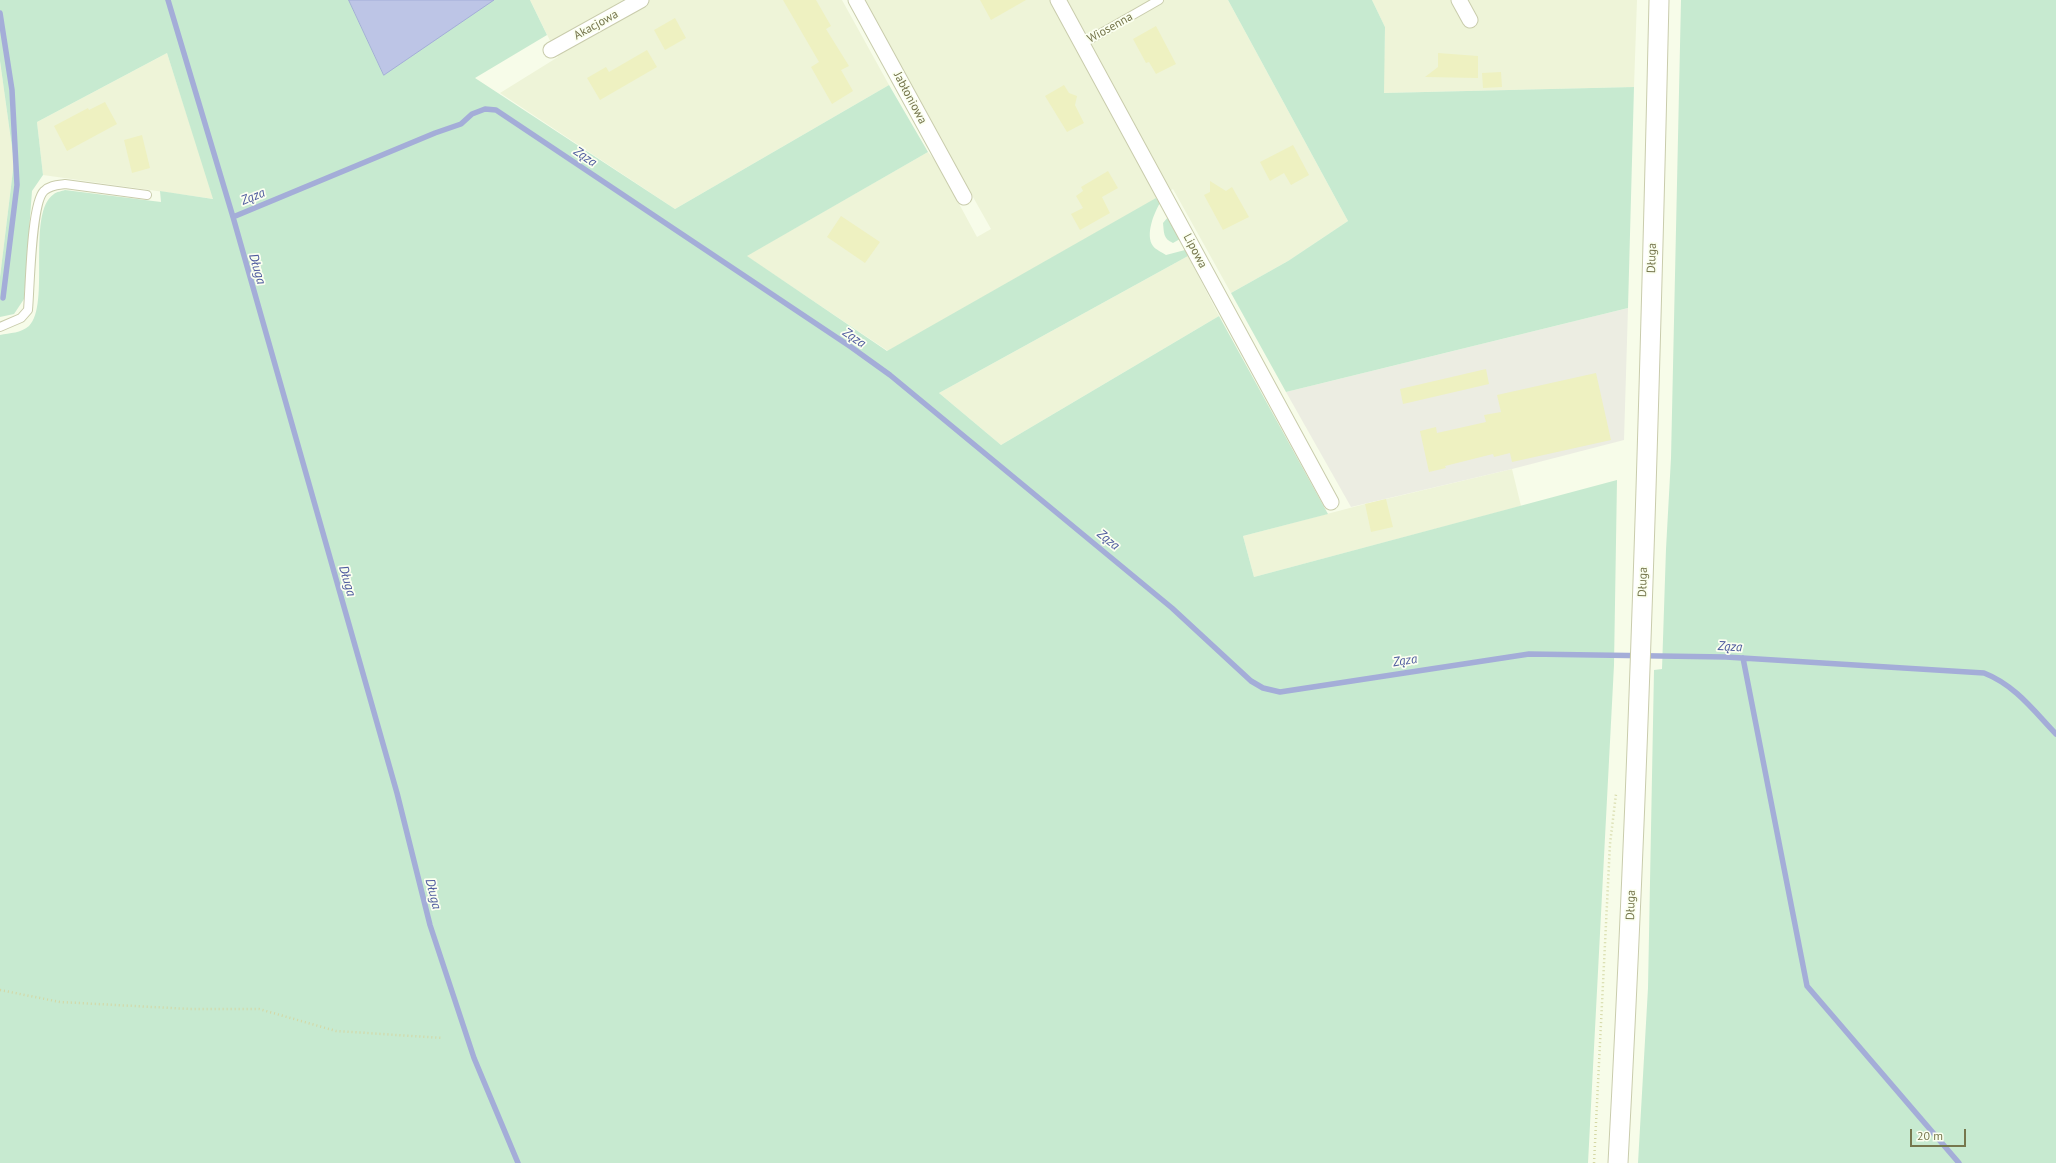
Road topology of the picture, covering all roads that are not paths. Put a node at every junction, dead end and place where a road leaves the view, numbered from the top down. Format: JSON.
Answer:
{"nodes":[{"id":1,"x":641,"y":0,"type":"edge"},
{"id":2,"x":856,"y":0,"type":"edge"},
{"id":3,"x":1058,"y":0,"type":"edge"},
{"id":4,"x":1160,"y":0,"type":"edge"},
{"id":5,"x":1459,"y":0,"type":"edge"},
{"id":6,"x":1659,"y":0,"type":"edge"},
{"id":7,"x":1470,"y":20,"type":"dead end"},
{"id":8,"x":1082,"y":44,"type":"junction"},
{"id":9,"x":551,"y":50,"type":"dead end"},
{"id":10,"x":147,"y":195,"type":"dead end"},
{"id":11,"x":964,"y":197,"type":"dead end"},
{"id":12,"x":0,"y":327,"type":"edge"},
{"id":13,"x":1331,"y":502,"type":"dead end"},
{"id":14,"x":1618,"y":1163,"type":"edge"}],
"edges":[{"from":1,"to":9,"type":"street","name":"Akacjowa"},
{"from":2,"to":11,"type":"street","name":"Jabłoniowa"},
{"from":3,"to":8,"type":"street","name":"Lipowa"},
{"from":4,"to":8,"type":"lane","name":"Wiosenna"},
{"from":5,"to":7,"type":"street"},
{"from":6,"to":14,"type":"street","name":"Długa"},
{"from":8,"to":13,"type":"street","name":"Lipowa"},
{"from":10,"to":12,"type":"lane"}]}
